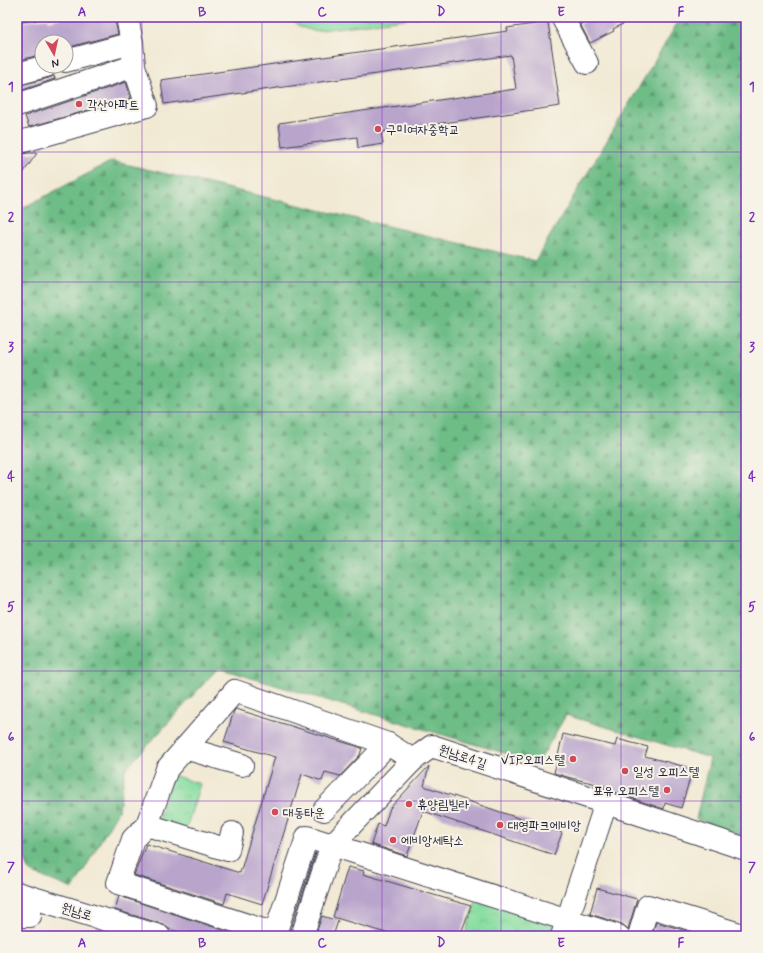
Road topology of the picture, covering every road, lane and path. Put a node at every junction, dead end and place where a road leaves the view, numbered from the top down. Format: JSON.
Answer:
{"nodes":[{"id":1,"x":127,"y":17,"type":"edge"},
{"id":2,"x":562,"y":17,"type":"edge"},
{"id":3,"x":132,"y":43,"type":"junction"},
{"id":4,"x":74,"y":59,"type":"edge"},
{"id":5,"x":588,"y":63,"type":"dead end"},
{"id":6,"x":134,"y":66,"type":"junction"},
{"id":7,"x":34,"y":69,"type":"edge"},
{"id":8,"x":17,"y":74,"type":"edge"},
{"id":9,"x":17,"y":105,"type":"edge"},
{"id":10,"x":17,"y":143,"type":"edge"},
{"id":11,"x":388,"y":744,"type":"junction"},
{"id":12,"x":185,"y":748,"type":"junction"},
{"id":13,"x":412,"y":760,"type":"junction"},
{"id":14,"x":242,"y":765,"type":"dead end"},
{"id":15,"x":606,"y":803,"type":"junction"},
{"id":16,"x":324,"y":810,"type":"dead end"},
{"id":17,"x":147,"y":825,"type":"junction"},
{"id":18,"x":232,"y":833,"type":"dead end"},
{"id":19,"x":332,"y":845,"type":"junction"},
{"id":20,"x":746,"y":849,"type":"edge"},
{"id":21,"x":17,"y":893,"type":"edge"},
{"id":22,"x":564,"y":928,"type":"edge"},
{"id":23,"x":159,"y":936,"type":"edge"},
{"id":24,"x":302,"y":936,"type":"edge"},
{"id":25,"x":618,"y":936,"type":"edge"},
{"id":26,"x":639,"y":936,"type":"edge"},
{"id":27,"x":746,"y":936,"type":"edge"}],
"edges":[{"from":1,"to":3,"type":"street"},
{"from":2,"to":5,"type":"street"},
{"from":3,"to":4,"type":"street"},
{"from":3,"to":6,"type":"street"},
{"from":6,"to":9,"type":"street"},
{"from":6,"to":10,"type":"street"},
{"from":7,"to":8,"type":"street"},
{"from":11,"to":12,"type":"street"},
{"from":11,"to":13,"type":"street"},
{"from":11,"to":16,"type":"street"},
{"from":12,"to":14,"type":"street"},
{"from":12,"to":17,"type":"street"},
{"from":13,"to":15,"type":"street","name":"원남로4길"},
{"from":13,"to":19,"type":"street","name":"원남로4길"},
{"from":15,"to":20,"type":"street","name":"원남로4길"},
{"from":15,"to":22,"type":"street"},
{"from":17,"to":18,"type":"street"},
{"from":17,"to":19,"type":"street"},
{"from":19,"to":22,"type":"street"},
{"from":19,"to":24,"type":"street","name":"원남로4길"},
{"from":21,"to":23,"type":"street","name":"원남로"},
{"from":22,"to":25,"type":"street"},
{"from":26,"to":27,"type":"street"}]}
